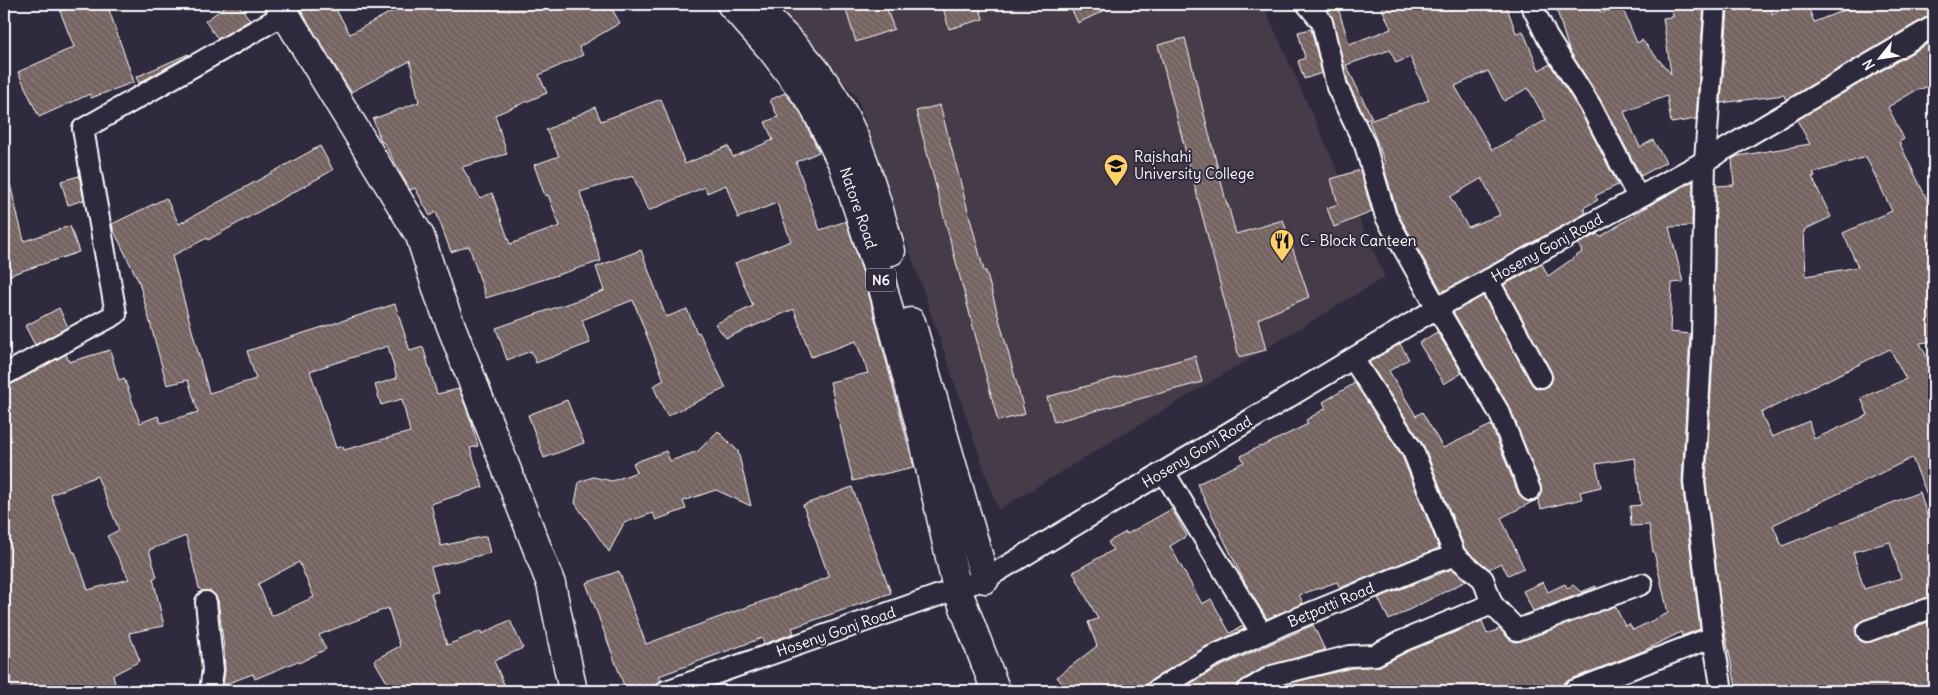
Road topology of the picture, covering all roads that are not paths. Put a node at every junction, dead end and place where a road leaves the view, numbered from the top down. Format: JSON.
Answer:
{"nodes":[{"id":1,"x":731,"y":4,"type":"edge"},
{"id":2,"x":754,"y":4,"type":"edge"},
{"id":3,"x":1308,"y":4,"type":"edge"},
{"id":4,"x":1531,"y":4,"type":"edge"},
{"id":5,"x":1716,"y":4,"type":"edge"},
{"id":6,"x":282,"y":9,"type":"edge"},
{"id":7,"x":1934,"y":26,"type":"edge"},
{"id":8,"x":1705,"y":160,"type":"junction"},
{"id":9,"x":1638,"y":197,"type":"junction"},
{"id":10,"x":1488,"y":280,"type":"junction"},
{"id":11,"x":1437,"y":308,"type":"junction"},
{"id":12,"x":1353,"y":359,"type":"junction"},
{"id":13,"x":4,"y":375,"type":"edge"},
{"id":14,"x":1541,"y":377,"type":"dead end"},
{"id":15,"x":1164,"y":472,"type":"junction"},
{"id":16,"x":1530,"y":490,"type":"dead end"},
{"id":17,"x":1455,"y":556,"type":"junction"},
{"id":18,"x":985,"y":579,"type":"junction"},
{"id":19,"x":1642,"y":584,"type":"dead end"},
{"id":20,"x":957,"y":589,"type":"junction"},
{"id":21,"x":206,"y":602,"type":"dead end"},
{"id":22,"x":1492,"y":604,"type":"junction"},
{"id":23,"x":1934,"y":607,"type":"edge"},
{"id":24,"x":1867,"y":631,"type":"dead end"},
{"id":25,"x":1262,"y":634,"type":"junction"},
{"id":26,"x":1713,"y":637,"type":"junction"},
{"id":27,"x":210,"y":691,"type":"edge"},
{"id":28,"x":573,"y":691,"type":"edge"},
{"id":29,"x":666,"y":691,"type":"edge"},
{"id":30,"x":996,"y":691,"type":"edge"},
{"id":31,"x":1156,"y":691,"type":"edge"},
{"id":32,"x":1246,"y":691,"type":"edge"},
{"id":33,"x":1573,"y":691,"type":"edge"},
{"id":34,"x":1722,"y":691,"type":"edge"}],
"edges":[{"from":1,"to":20,"type":"main road","name":"Natore Road","number":"N6"},
{"from":2,"to":18,"type":"main road"},
{"from":3,"to":11,"type":"street"},
{"from":4,"to":9,"type":"street"},
{"from":5,"to":8,"type":"street"},
{"from":6,"to":13,"type":"street"},
{"from":6,"to":28,"type":"main road"},
{"from":7,"to":8,"type":"street","name":"Hoseny Gonj Road"},
{"from":8,"to":9,"type":"street","name":"Hoseny Gonj Road"},
{"from":8,"to":26,"type":"street"},
{"from":9,"to":10,"type":"street","name":"Hoseny Gonj Road"},
{"from":10,"to":11,"type":"street","name":"Hoseny Gonj Road"},
{"from":10,"to":14,"type":"street"},
{"from":11,"to":12,"type":"street","name":"Hoseny Gonj Road"},
{"from":11,"to":16,"type":"street"},
{"from":12,"to":15,"type":"street","name":"Hoseny Gonj Road"},
{"from":12,"to":17,"type":"street"},
{"from":15,"to":18,"type":"street","name":"Hoseny Gonj Road"},
{"from":15,"to":25,"type":"street"},
{"from":17,"to":22,"type":"street"},
{"from":17,"to":25,"type":"street","name":"Betpotti Road"},
{"from":18,"to":20,"type":"street","name":"Hoseny Gonj Road"},
{"from":19,"to":22,"type":"street"},
{"from":20,"to":29,"type":"street","name":"Hoseny Gonj Road"},
{"from":20,"to":30,"type":"main road","number":"N6"},
{"from":21,"to":27,"type":"street"},
{"from":22,"to":32,"type":"street"},
{"from":23,"to":24,"type":"street"},
{"from":25,"to":31,"type":"street","name":"Betpotti Road"},
{"from":26,"to":33,"type":"street"},
{"from":26,"to":34,"type":"street"}]}
